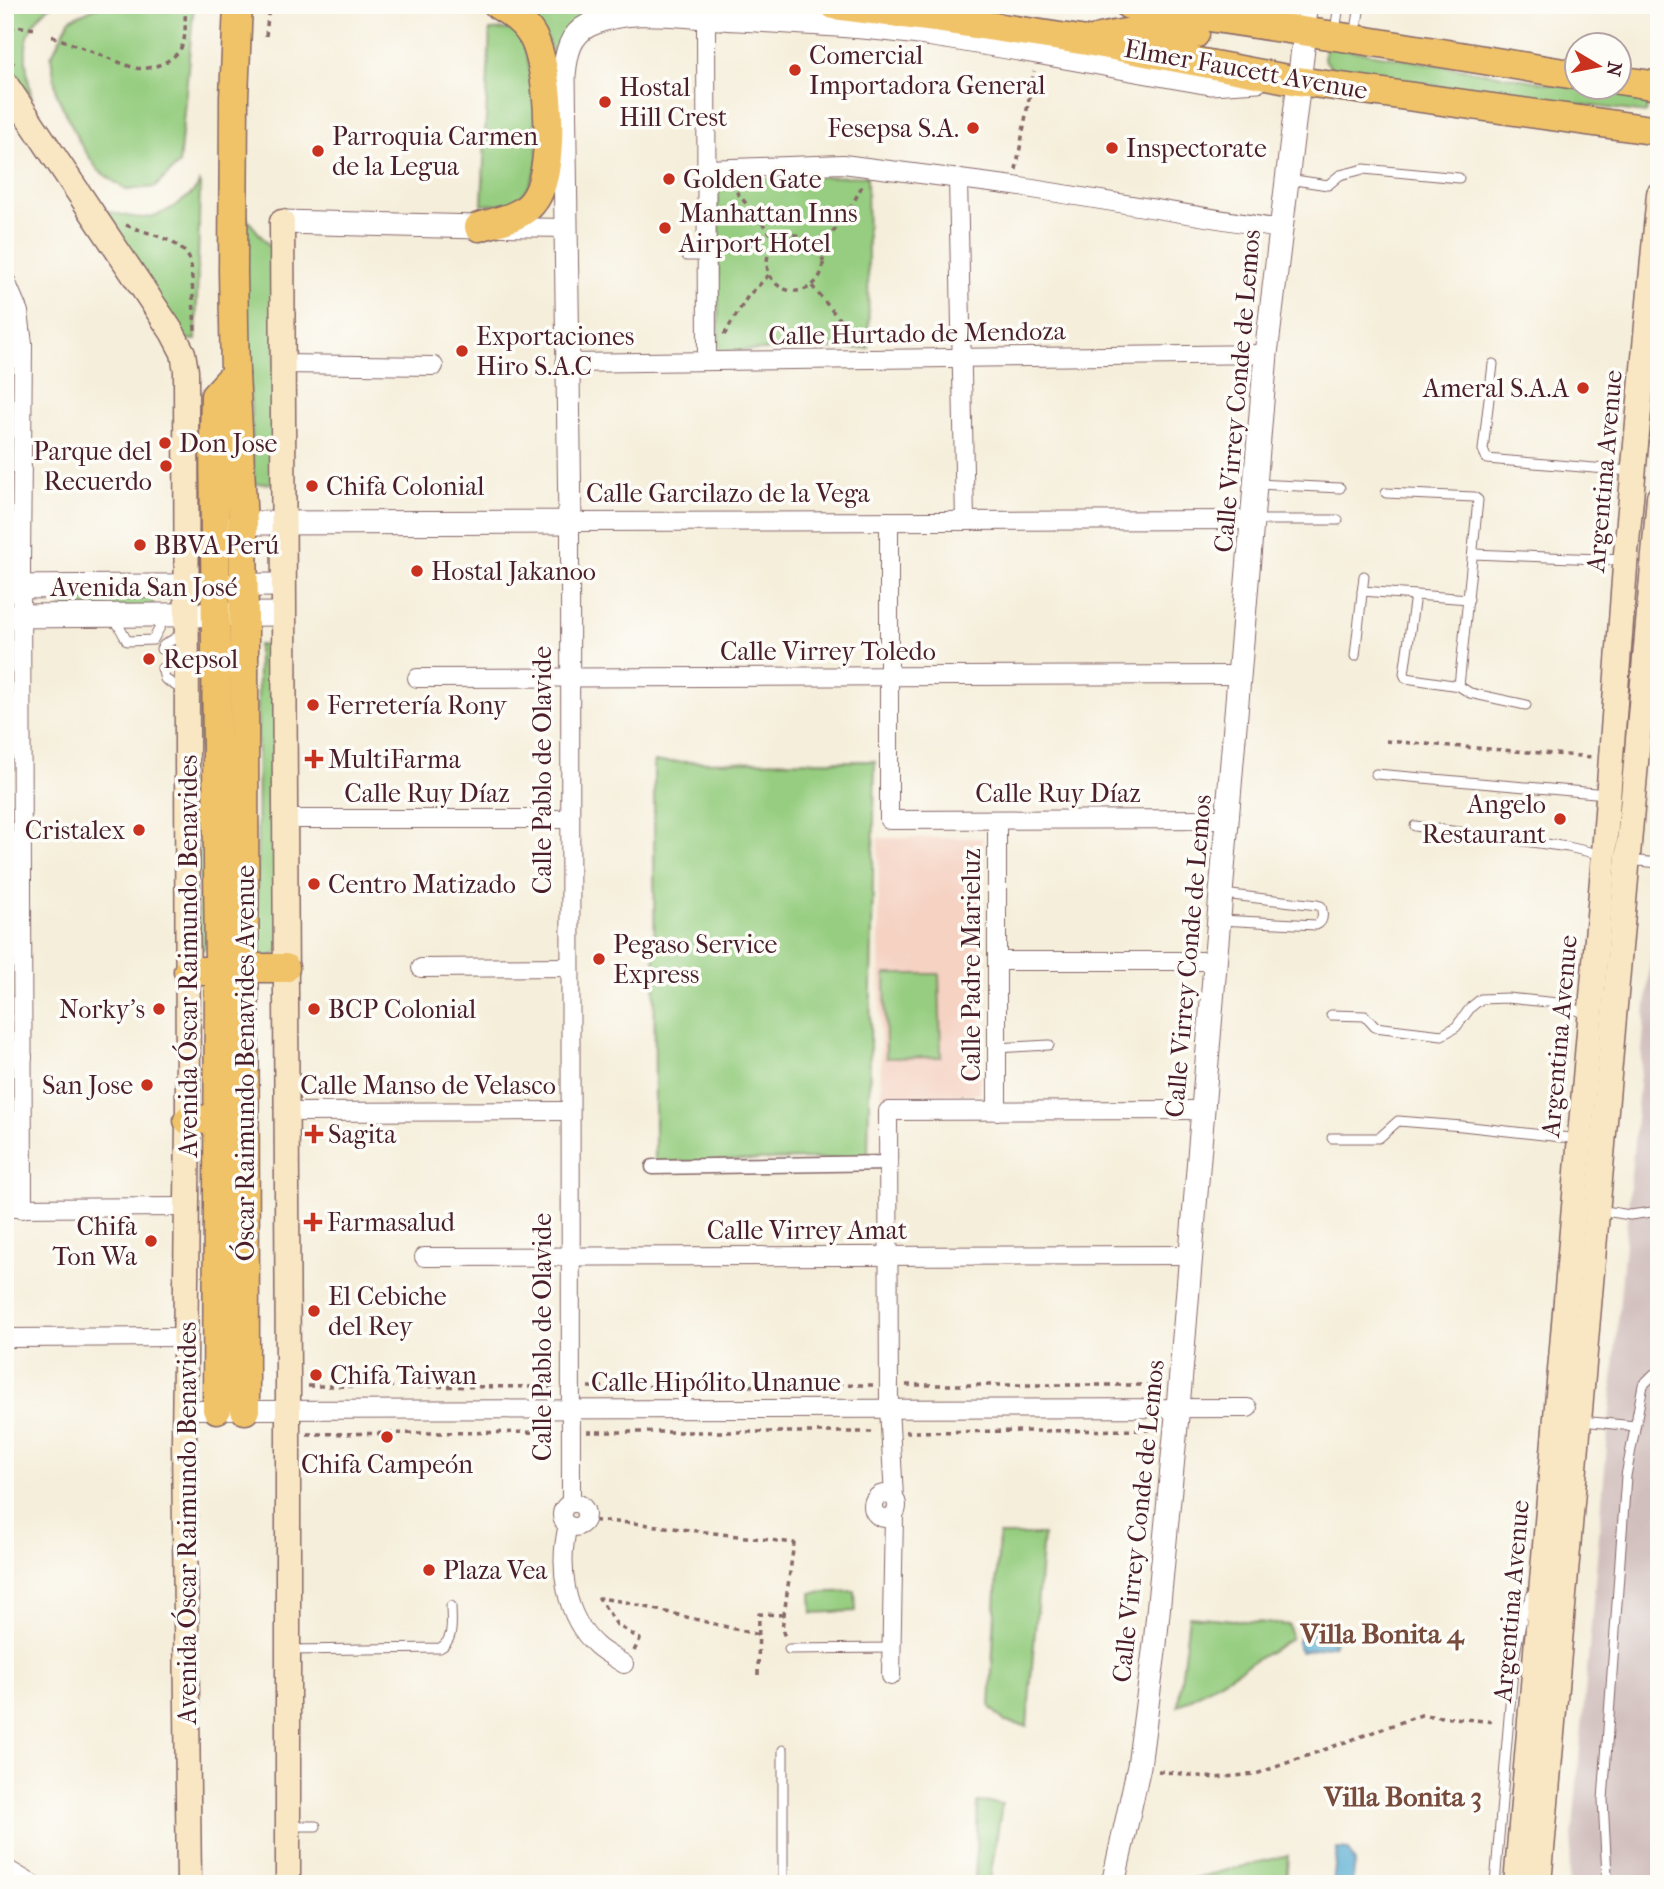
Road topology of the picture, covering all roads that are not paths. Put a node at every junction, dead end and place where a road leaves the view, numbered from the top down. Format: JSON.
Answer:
{"nodes":[{"id":1,"x":238,"y":5,"type":"edge"},
{"id":2,"x":498,"y":5,"type":"edge"},
{"id":3,"x":834,"y":5,"type":"edge"},
{"id":4,"x":1129,"y":5,"type":"edge"},
{"id":5,"x":1339,"y":5,"type":"edge"},
{"id":6,"x":1360,"y":5,"type":"edge"},
{"id":7,"x":902,"y":10,"type":"edge"},
{"id":8,"x":1283,"y":16,"type":"edge"},
{"id":9,"x":706,"y":18,"type":"junction"},
{"id":10,"x":1015,"y":18,"type":"edge"},
{"id":11,"x":1345,"y":37,"type":"junction"},
{"id":12,"x":1087,"y":41,"type":"junction"},
{"id":13,"x":1562,"y":73,"type":"edge"},
{"id":14,"x":13,"y":79,"type":"edge"},
{"id":15,"x":1288,"y":80,"type":"junction"},
{"id":16,"x":1632,"y":82,"type":"edge"},
{"id":17,"x":1659,"y":86,"type":"edge"},
{"id":18,"x":1659,"y":131,"type":"edge"},
{"id":19,"x":712,"y":169,"type":"junction"},
{"id":20,"x":958,"y":178,"type":"junction"},
{"id":21,"x":1286,"y":178,"type":"junction"},
{"id":22,"x":1460,"y":178,"type":"dead end"},
{"id":23,"x":1659,"y":194,"type":"edge"},
{"id":24,"x":282,"y":222,"type":"joint"},
{"id":25,"x":479,"y":227,"type":"junction"},
{"id":26,"x":567,"y":228,"type":"junction"},
{"id":27,"x":1280,"y":229,"type":"junction"},
{"id":28,"x":687,"y":256,"type":"dead end"},
{"id":29,"x":707,"y":256,"type":"junction"},
{"id":30,"x":5,"y":279,"type":"edge"},
{"id":31,"x":1652,"y":339,"type":"edge"},
{"id":32,"x":1266,"y":354,"type":"junction"},
{"id":33,"x":961,"y":358,"type":"junction"},
{"id":34,"x":712,"y":361,"type":"junction"},
{"id":35,"x":568,"y":363,"type":"junction"},
{"id":36,"x":282,"y":364,"type":"junction"},
{"id":37,"x":1493,"y":364,"type":"dead end"},
{"id":38,"x":434,"y":366,"type":"dead end"},
{"id":39,"x":234,"y":374,"type":"junction"},
{"id":40,"x":14,"y":422,"type":"edge"},
{"id":41,"x":1255,"y":484,"type":"junction"},
{"id":42,"x":1642,"y":485,"type":"edge"},
{"id":43,"x":1340,"y":488,"type":"dead end"},
{"id":44,"x":1386,"y":493,"type":"dead end"},
{"id":45,"x":965,"y":520,"type":"junction"},
{"id":46,"x":1252,"y":520,"type":"junction"},
{"id":47,"x":1338,"y":520,"type":"dead end"},
{"id":48,"x":889,"y":521,"type":"junction"},
{"id":49,"x":570,"y":522,"type":"junction"},
{"id":50,"x":243,"y":523,"type":"junction"},
{"id":51,"x":282,"y":523,"type":"junction"},
{"id":52,"x":216,"y":549,"type":"junction"},
{"id":53,"x":1473,"y":554,"type":"junction"},
{"id":54,"x":1626,"y":556,"type":"junction"},
{"id":55,"x":1656,"y":556,"type":"edge"},
{"id":56,"x":1364,"y":576,"type":"dead end"},
{"id":57,"x":282,"y":585,"type":"junction"},
{"id":58,"x":186,"y":586,"type":"junction"},
{"id":59,"x":230,"y":586,"type":"junction"},
{"id":60,"x":13,"y":587,"type":"edge"},
{"id":61,"x":1362,"y":591,"type":"junction"},
{"id":62,"x":1415,"y":595,"type":"junction"},
{"id":63,"x":1469,"y":599,"type":"junction"},
{"id":64,"x":230,"y":614,"type":"junction"},
{"id":65,"x":283,"y":614,"type":"junction"},
{"id":66,"x":113,"y":615,"type":"junction"},
{"id":67,"x":13,"y":616,"type":"edge"},
{"id":68,"x":180,"y":621,"type":"junction"},
{"id":69,"x":153,"y":640,"type":"junction"},
{"id":70,"x":1355,"y":656,"type":"dead end"},
{"id":71,"x":162,"y":668,"type":"dead end"},
{"id":72,"x":1239,"y":676,"type":"junction"},
{"id":73,"x":889,"y":677,"type":"junction"},
{"id":74,"x":417,"y":678,"type":"dead end"},
{"id":75,"x":570,"y":678,"type":"junction"},
{"id":76,"x":1460,"y":686,"type":"junction"},
{"id":77,"x":188,"y":693,"type":"junction"},
{"id":78,"x":1526,"y":705,"type":"dead end"},
{"id":79,"x":14,"y":770,"type":"edge"},
{"id":80,"x":1376,"y":774,"type":"dead end"},
{"id":81,"x":1609,"y":794,"type":"junction"},
{"id":82,"x":284,"y":819,"type":"junction"},
{"id":83,"x":570,"y":819,"type":"junction"},
{"id":84,"x":1227,"y":819,"type":"junction"},
{"id":85,"x":997,"y":820,"type":"junction"},
{"id":86,"x":1415,"y":826,"type":"dead end"},
{"id":87,"x":1659,"y":863,"type":"edge"},
{"id":88,"x":1615,"y":869,"type":"junction"},
{"id":89,"x":1221,"y":894,"type":"junction"},
{"id":90,"x":14,"y":914,"type":"edge"},
{"id":91,"x":1219,"y":920,"type":"junction"},
{"id":92,"x":997,"y":961,"type":"junction"},
{"id":93,"x":1215,"y":961,"type":"junction"},
{"id":94,"x":570,"y":967,"type":"junction"},
{"id":95,"x":285,"y":968,"type":"junction"},
{"id":96,"x":421,"y":968,"type":"dead end"},
{"id":97,"x":232,"y":969,"type":"junction"},
{"id":98,"x":188,"y":971,"type":"junction"},
{"id":99,"x":1606,"y":974,"type":"junction"},
{"id":100,"x":1331,"y":1015,"type":"dead end"},
{"id":101,"x":1591,"y":1015,"type":"junction"},
{"id":102,"x":1049,"y":1045,"type":"dead end"},
{"id":103,"x":997,"y":1048,"type":"junction"},
{"id":104,"x":14,"y":1057,"type":"edge"},
{"id":105,"x":1203,"y":1110,"type":"junction"},
{"id":106,"x":570,"y":1111,"type":"junction"},
{"id":107,"x":997,"y":1111,"type":"junction"},
{"id":108,"x":286,"y":1112,"type":"junction"},
{"id":109,"x":219,"y":1119,"type":"junction"},
{"id":110,"x":188,"y":1120,"type":"junction"},
{"id":111,"x":1332,"y":1138,"type":"dead end"},
{"id":112,"x":1588,"y":1148,"type":"junction"},
{"id":113,"x":889,"y":1163,"type":"junction"},
{"id":114,"x":653,"y":1167,"type":"dead end"},
{"id":115,"x":188,"y":1207,"type":"junction"},
{"id":116,"x":14,"y":1209,"type":"edge"},
{"id":117,"x":1597,"y":1210,"type":"junction"},
{"id":118,"x":1659,"y":1211,"type":"edge"},
{"id":119,"x":1191,"y":1255,"type":"junction"},
{"id":120,"x":889,"y":1256,"type":"junction"},
{"id":121,"x":424,"y":1257,"type":"dead end"},
{"id":122,"x":571,"y":1257,"type":"junction"},
{"id":123,"x":186,"y":1337,"type":"junction"},
{"id":124,"x":5,"y":1338,"type":"edge"},
{"id":125,"x":1659,"y":1373,"type":"edge"},
{"id":126,"x":889,"y":1408,"type":"junction"},
{"id":127,"x":1178,"y":1408,"type":"junction"},
{"id":128,"x":1248,"y":1408,"type":"dead end"},
{"id":129,"x":217,"y":1409,"type":"junction"},
{"id":130,"x":288,"y":1409,"type":"junction"},
{"id":131,"x":571,"y":1409,"type":"junction"},
{"id":132,"x":185,"y":1410,"type":"junction"},
{"id":133,"x":245,"y":1410,"type":"junction"},
{"id":134,"x":1568,"y":1421,"type":"junction"},
{"id":135,"x":1635,"y":1426,"type":"junction"},
{"id":136,"x":1545,"y":1565,"type":"junction"},
{"id":137,"x":451,"y":1606,"type":"dead end"},
{"id":138,"x":892,"y":1648,"type":"junction"},
{"id":139,"x":789,"y":1649,"type":"road end"},
{"id":140,"x":288,"y":1650,"type":"junction"},
{"id":141,"x":627,"y":1661,"type":"road end"},
{"id":142,"x":891,"y":1676,"type":"dead end"},
{"id":143,"x":783,"y":1751,"type":"dead end"},
{"id":144,"x":288,"y":1826,"type":"junction"},
{"id":145,"x":316,"y":1826,"type":"dead end"},
{"id":146,"x":5,"y":1868,"type":"edge"},
{"id":147,"x":32,"y":1884,"type":"edge"},
{"id":148,"x":188,"y":1884,"type":"edge"},
{"id":149,"x":288,"y":1884,"type":"edge"},
{"id":150,"x":783,"y":1884,"type":"edge"},
{"id":151,"x":1113,"y":1884,"type":"edge"},
{"id":152,"x":1495,"y":1884,"type":"edge"},
{"id":153,"x":1516,"y":1884,"type":"edge"},
{"id":154,"x":1539,"y":1884,"type":"edge"},
{"id":155,"x":1609,"y":1884,"type":"edge"}],
"edges":[{"from":1,"to":39,"type":"main road"},
{"from":2,"to":25,"type":"main road"},
{"from":3,"to":7,"type":"main road","name":"Elmer Faucett Avenue"},
{"from":4,"to":8,"type":"main road","name":"Elmer Faucett Avenue"},
{"from":5,"to":11,"type":"lane"},
{"from":6,"to":11,"type":"lane"},
{"from":7,"to":10,"type":"main road","name":"Elmer Faucett Avenue"},
{"from":8,"to":11,"type":"main road","name":"Elmer Faucett Avenue"},
{"from":8,"to":12,"type":"main road"},
{"from":8,"to":15,"type":"street","name":"Calle Virrey Conde de Lemos"},
{"from":9,"to":15,"type":"street"},
{"from":9,"to":19,"type":"street"},
{"from":9,"to":26,"type":"street","name":"Calle Pablo de Olavide"},
{"from":10,"to":12,"type":"main road","name":"Elmer Faucett Avenue"},
{"from":11,"to":13,"type":"main road","name":"Elmer Faucett Avenue"},
{"from":12,"to":15,"type":"main road","name":"Elmer Faucett Avenue"},
{"from":14,"to":58,"type":"main road","name":"Avenida Óscar Raimundo Benavides"},
{"from":15,"to":18,"type":"main road","name":"Elmer Faucett Avenue"},
{"from":15,"to":21,"type":"street","name":"Calle Virrey Conde de Lemos"},
{"from":16,"to":17,"type":"main road"},
{"from":19,"to":20,"type":"street"},
{"from":19,"to":29,"type":"street"},
{"from":20,"to":27,"type":"street"},
{"from":20,"to":33,"type":"street"},
{"from":21,"to":22,"type":"lane"},
{"from":21,"to":27,"type":"street","name":"Calle Virrey Conde de Lemos"},
{"from":23,"to":31,"type":"main road","name":"Argentina Avenue"},
{"from":24,"to":25,"type":"street"},
{"from":24,"to":36,"type":"main road"},
{"from":25,"to":26,"type":"street"},
{"from":26,"to":35,"type":"street","name":"Calle Pablo de Olavide"},
{"from":27,"to":32,"type":"street","name":"Calle Virrey Conde de Lemos"},
{"from":28,"to":29,"type":"lane"},
{"from":29,"to":34,"type":"street"},
{"from":30,"to":40,"type":"street"},
{"from":31,"to":42,"type":"main road","name":"Argentina Avenue"},
{"from":32,"to":33,"type":"street","name":"Calle Hurtado de Mendoza"},
{"from":32,"to":41,"type":"street","name":"Calle Virrey Conde de Lemos"},
{"from":33,"to":34,"type":"street","name":"Calle Hurtado de Mendoza"},
{"from":33,"to":45,"type":"street"},
{"from":34,"to":35,"type":"street","name":"Calle Hurtado de Mendoza"},
{"from":35,"to":49,"type":"street","name":"Calle Pablo de Olavide"},
{"from":36,"to":38,"type":"street"},
{"from":36,"to":51,"type":"main road"},
{"from":37,"to":42,"type":"lane"},
{"from":39,"to":50,"type":"main road"},
{"from":39,"to":52,"type":"main road"},
{"from":40,"to":60,"type":"street"},
{"from":41,"to":43,"type":"lane"},
{"from":41,"to":46,"type":"street","name":"Calle Virrey Conde de Lemos"},
{"from":42,"to":54,"type":"main road","name":"Argentina Avenue"},
{"from":42,"to":55,"type":"main road","name":"Argentina Avenue"},
{"from":44,"to":53,"type":"lane"},
{"from":45,"to":46,"type":"street","name":"Calle Garcilazo de la Vega"},
{"from":45,"to":48,"type":"street","name":"Calle Garcilazo de la Vega"},
{"from":46,"to":47,"type":"lane"},
{"from":46,"to":72,"type":"street","name":"Calle Virrey Conde de Lemos"},
{"from":48,"to":49,"type":"street","name":"Calle Garcilazo de la Vega"},
{"from":48,"to":73,"type":"street"},
{"from":49,"to":51,"type":"street","name":"Calle Garcilazo de la Vega"},
{"from":49,"to":75,"type":"street","name":"Calle Pablo de Olavide"},
{"from":50,"to":51,"type":"street","name":"Calle Garcilazo de la Vega"},
{"from":50,"to":52,"type":"street"},
{"from":50,"to":59,"type":"main road"},
{"from":51,"to":57,"type":"main road"},
{"from":52,"to":59,"type":"main road"},
{"from":53,"to":54,"type":"lane"},
{"from":53,"to":63,"type":"lane"},
{"from":54,"to":55,"type":"lane"},
{"from":54,"to":81,"type":"main road","name":"Argentina Avenue"},
{"from":55,"to":88,"type":"main road","name":"Argentina Avenue"},
{"from":56,"to":61,"type":"lane"},
{"from":57,"to":59,"type":"street","name":"Avenida San José"},
{"from":57,"to":65,"type":"main road"},
{"from":58,"to":59,"type":"street","name":"Avenida San José"},
{"from":58,"to":60,"type":"street","name":"Avenida San José"},
{"from":58,"to":68,"type":"main road","name":"Avenida Óscar Raimundo Benavides"},
{"from":59,"to":64,"type":"main road"},
{"from":60,"to":67,"type":"street"},
{"from":61,"to":62,"type":"lane"},
{"from":61,"to":70,"type":"lane"},
{"from":62,"to":63,"type":"lane"},
{"from":62,"to":76,"type":"lane"},
{"from":63,"to":76,"type":"lane"},
{"from":64,"to":65,"type":"street","name":"Avenida San José"},
{"from":64,"to":68,"type":"street","name":"Avenida San José"},
{"from":64,"to":97,"type":"main road","name":"Óscar Raimundo Benavides Avenue"},
{"from":65,"to":82,"type":"main road"},
{"from":66,"to":67,"type":"street","name":"Avenida San José"},
{"from":66,"to":68,"type":"street","name":"Avenida San José"},
{"from":66,"to":69,"type":"lane"},
{"from":67,"to":79,"type":"street"},
{"from":68,"to":69,"type":"lane"},
{"from":68,"to":69,"type":"lane"},
{"from":68,"to":77,"type":"main road","name":"Avenida Óscar Raimundo Benavides"},
{"from":71,"to":77,"type":"lane"},
{"from":72,"to":73,"type":"street","name":"Calle Virrey Toledo"},
{"from":72,"to":84,"type":"street","name":"Calle Virrey Conde de Lemos"},
{"from":73,"to":75,"type":"street","name":"Calle Virrey Toledo"},
{"from":73,"to":85,"type":"street","name":"Calle Ruy Díaz"},
{"from":74,"to":75,"type":"street","name":"Calle Virrey Toledo"},
{"from":75,"to":83,"type":"street","name":"Calle Pablo de Olavide"},
{"from":76,"to":78,"type":"lane"},
{"from":77,"to":98,"type":"main road","name":"Avenida Óscar Raimundo Benavides"},
{"from":79,"to":90,"type":"street"},
{"from":80,"to":81,"type":"lane"},
{"from":81,"to":88,"type":"main road","name":"Argentina Avenue"},
{"from":82,"to":83,"type":"street","name":"Calle Ruy Díaz"},
{"from":82,"to":95,"type":"main road"},
{"from":83,"to":94,"type":"street","name":"Calle Pablo de Olavide"},
{"from":84,"to":85,"type":"street","name":"Calle Ruy Díaz"},
{"from":84,"to":89,"type":"street","name":"Calle Virrey Conde de Lemos"},
{"from":85,"to":92,"type":"street","name":"Calle Padre Marieluz"},
{"from":86,"to":88,"type":"lane"},
{"from":87,"to":88,"type":"lane"},
{"from":88,"to":99,"type":"main road","name":"Argentina Avenue"},
{"from":89,"to":91,"type":"street","name":"Calle Virrey Conde de Lemos"},
{"from":89,"to":91,"type":"lane"},
{"from":90,"to":104,"type":"street"},
{"from":91,"to":93,"type":"street","name":"Calle Virrey Conde de Lemos"},
{"from":92,"to":93,"type":"street"},
{"from":92,"to":103,"type":"street","name":"Calle Padre Marieluz"},
{"from":93,"to":105,"type":"street","name":"Calle Virrey Conde de Lemos"},
{"from":94,"to":96,"type":"street"},
{"from":94,"to":106,"type":"street","name":"Calle Pablo de Olavide"},
{"from":95,"to":97,"type":"main road"},
{"from":95,"to":108,"type":"main road"},
{"from":97,"to":98,"type":"main road"},
{"from":97,"to":109,"type":"main road","name":"Avenida Óscar Raimundo Benavides"},
{"from":97,"to":133,"type":"main road","name":"Óscar Raimundo Benavides Avenue"},
{"from":98,"to":110,"type":"main road","name":"Avenida Óscar Raimundo Benavides"},
{"from":99,"to":101,"type":"main road","name":"Argentina Avenue"},
{"from":99,"to":112,"type":"main road","name":"Argentina Avenue"},
{"from":100,"to":101,"type":"lane"},
{"from":101,"to":112,"type":"main road","name":"Argentina Avenue"},
{"from":102,"to":103,"type":"lane"},
{"from":103,"to":107,"type":"street","name":"Calle Padre Marieluz"},
{"from":104,"to":116,"type":"street"},
{"from":105,"to":107,"type":"street"},
{"from":105,"to":119,"type":"street","name":"Calle Virrey Conde de Lemos"},
{"from":106,"to":108,"type":"street","name":"Calle Manso de Velasco"},
{"from":106,"to":122,"type":"street","name":"Calle Pablo de Olavide"},
{"from":107,"to":113,"type":"street"},
{"from":108,"to":130,"type":"main road"},
{"from":109,"to":110,"type":"main road"},
{"from":109,"to":129,"type":"main road","name":"Avenida Óscar Raimundo Benavides"},
{"from":110,"to":115,"type":"main road","name":"Avenida Óscar Raimundo Benavides"},
{"from":111,"to":112,"type":"lane"},
{"from":112,"to":117,"type":"main road","name":"Argentina Avenue"},
{"from":112,"to":134,"type":"main road","name":"Argentina Avenue"},
{"from":113,"to":114,"type":"street"},
{"from":113,"to":120,"type":"street"},
{"from":115,"to":116,"type":"street"},
{"from":115,"to":123,"type":"main road","name":"Avenida Óscar Raimundo Benavides"},
{"from":117,"to":118,"type":"lane"},
{"from":117,"to":134,"type":"main road","name":"Argentina Avenue"},
{"from":119,"to":120,"type":"street","name":"Calle Virrey Amat"},
{"from":119,"to":127,"type":"street","name":"Calle Virrey Conde de Lemos"},
{"from":120,"to":122,"type":"street","name":"Calle Virrey Amat"},
{"from":120,"to":126,"type":"street"},
{"from":121,"to":122,"type":"street","name":"Calle Virrey Amat"},
{"from":122,"to":131,"type":"street","name":"Calle Pablo de Olavide"},
{"from":123,"to":124,"type":"street"},
{"from":123,"to":132,"type":"main road","name":"Avenida Óscar Raimundo Benavides"},
{"from":125,"to":135,"type":"lane"},
{"from":126,"to":127,"type":"street","name":"Calle Hipólito Unanue"},
{"from":126,"to":131,"type":"street","name":"Calle Hipólito Unanue"},
{"from":126,"to":138,"type":"street"},
{"from":127,"to":128,"type":"street","name":"Calle Hipólito Unanue"},
{"from":127,"to":151,"type":"street","name":"Calle Virrey Conde de Lemos"},
{"from":129,"to":132,"type":"street","name":"Calle Hipólito Unanue"},
{"from":129,"to":133,"type":"street","name":"Calle Hipólito Unanue"},
{"from":130,"to":131,"type":"street","name":"Calle Hipólito Unanue"},
{"from":130,"to":133,"type":"street","name":"Calle Hipólito Unanue"},
{"from":130,"to":140,"type":"main road"},
{"from":131,"to":141,"type":"street","name":"Calle Pablo de Olavide"},
{"from":132,"to":148,"type":"main road","name":"Avenida Óscar Raimundo Benavides"},
{"from":134,"to":135,"type":"lane"},
{"from":134,"to":136,"type":"main road","name":"Argentina Avenue"},
{"from":134,"to":154,"type":"main road","name":"Argentina Avenue"},
{"from":135,"to":155,"type":"lane"},
{"from":136,"to":152,"type":"lane"},
{"from":136,"to":153,"type":"main road","name":"Argentina Avenue"},
{"from":137,"to":140,"type":"lane"},
{"from":138,"to":139,"type":"lane"},
{"from":138,"to":142,"type":"street"},
{"from":140,"to":144,"type":"main road"},
{"from":143,"to":150,"type":"lane"},
{"from":144,"to":145,"type":"lane"},
{"from":144,"to":149,"type":"main road"},
{"from":146,"to":147,"type":"street"}]}
